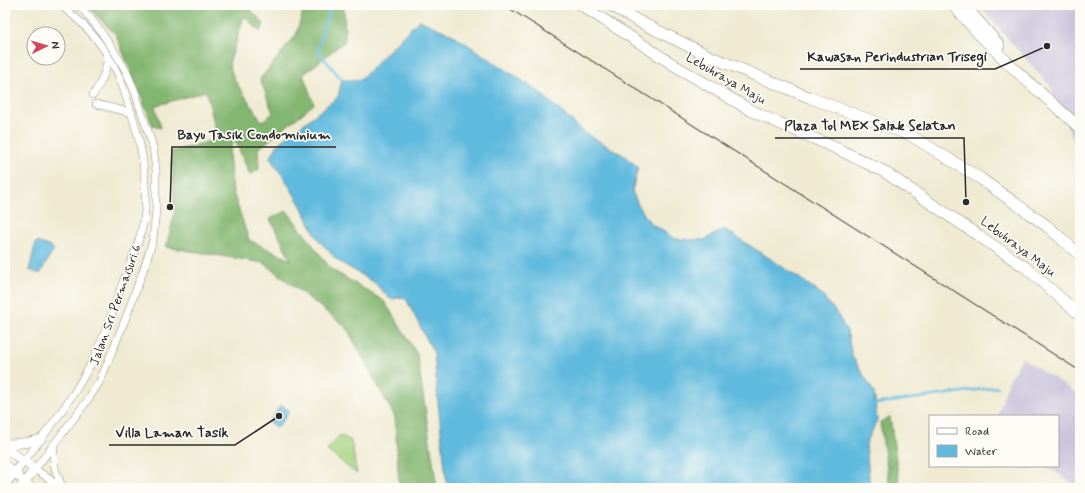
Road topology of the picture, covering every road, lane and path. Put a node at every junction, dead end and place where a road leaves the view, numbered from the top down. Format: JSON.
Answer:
{"nodes":[{"id":1,"x":60,"y":5,"type":"edge"},
{"id":2,"x":77,"y":5,"type":"edge"},
{"id":3,"x":581,"y":5,"type":"edge"},
{"id":4,"x":611,"y":5,"type":"edge"},
{"id":5,"x":953,"y":5,"type":"edge"},
{"id":6,"x":964,"y":5,"type":"edge"},
{"id":7,"x":108,"y":56,"type":"junction"},
{"id":8,"x":126,"y":71,"type":"junction"},
{"id":9,"x":124,"y":85,"type":"junction"},
{"id":10,"x":135,"y":92,"type":"junction"},
{"id":11,"x":93,"y":95,"type":"dead end"},
{"id":12,"x":96,"y":104,"type":"dead end"},
{"id":13,"x":132,"y":113,"type":"junction"},
{"id":14,"x":1080,"y":119,"type":"edge"},
{"id":15,"x":1080,"y":128,"type":"edge"},
{"id":16,"x":1080,"y":255,"type":"edge"},
{"id":17,"x":1080,"y":315,"type":"edge"},
{"id":18,"x":41,"y":439,"type":"junction"},
{"id":19,"x":5,"y":444,"type":"edge"},
{"id":20,"x":54,"y":444,"type":"junction"},
{"id":21,"x":5,"y":448,"type":"edge"},
{"id":22,"x":24,"y":461,"type":"junction"},
{"id":23,"x":5,"y":465,"type":"edge"},
{"id":24,"x":35,"y":469,"type":"junction"},
{"id":25,"x":15,"y":473,"type":"junction"},
{"id":26,"x":5,"y":484,"type":"edge"},
{"id":27,"x":22,"y":485,"type":"edge"},
{"id":28,"x":33,"y":488,"type":"edge"},
{"id":29,"x":62,"y":488,"type":"edge"}],
"edges":[{"from":1,"to":7,"type":"street","name":"Jalan Sri Permaisuri 6"},
{"from":2,"to":8,"type":"street","name":"Jalan Sri Permaisuri 6"},
{"from":3,"to":17,"type":"highway","name":"Lebuhraya Maju"},
{"from":4,"to":16,"type":"highway","name":"Lebuhraya Maju"},
{"from":5,"to":15,"type":"highway"},
{"from":6,"to":14,"type":"highway"},
{"from":7,"to":9,"type":"street","name":"Jalan Sri Permaisuri 6"},
{"from":7,"to":11,"type":"street"},
{"from":8,"to":9,"type":"street"},
{"from":8,"to":10,"type":"street","name":"Jalan Sri Permaisuri 6"},
{"from":9,"to":10,"type":"street"},
{"from":9,"to":13,"type":"street","name":"Jalan Sri Permaisuri 6"},
{"from":10,"to":20,"type":"street","name":"Jalan Sri Permaisuri 6"},
{"from":12,"to":13,"type":"street"},
{"from":13,"to":18,"type":"street","name":"Jalan Sri Permaisuri 6"},
{"from":18,"to":19,"type":"main road"},
{"from":18,"to":22,"type":"street","name":"Jalan Sri Permaisuri 6"},
{"from":20,"to":24,"type":"street","name":"Jalan Sri Permaisuri 6"},
{"from":20,"to":29,"type":"street"},
{"from":21,"to":22,"type":"main road"},
{"from":22,"to":24,"type":"main road"},
{"from":22,"to":25,"type":"main road"},
{"from":23,"to":25,"type":"main road"},
{"from":24,"to":27,"type":"main road"},
{"from":24,"to":29,"type":"street"},
{"from":25,"to":26,"type":"main road"},
{"from":25,"to":27,"type":"main road"},
{"from":27,"to":28,"type":"street"}]}
